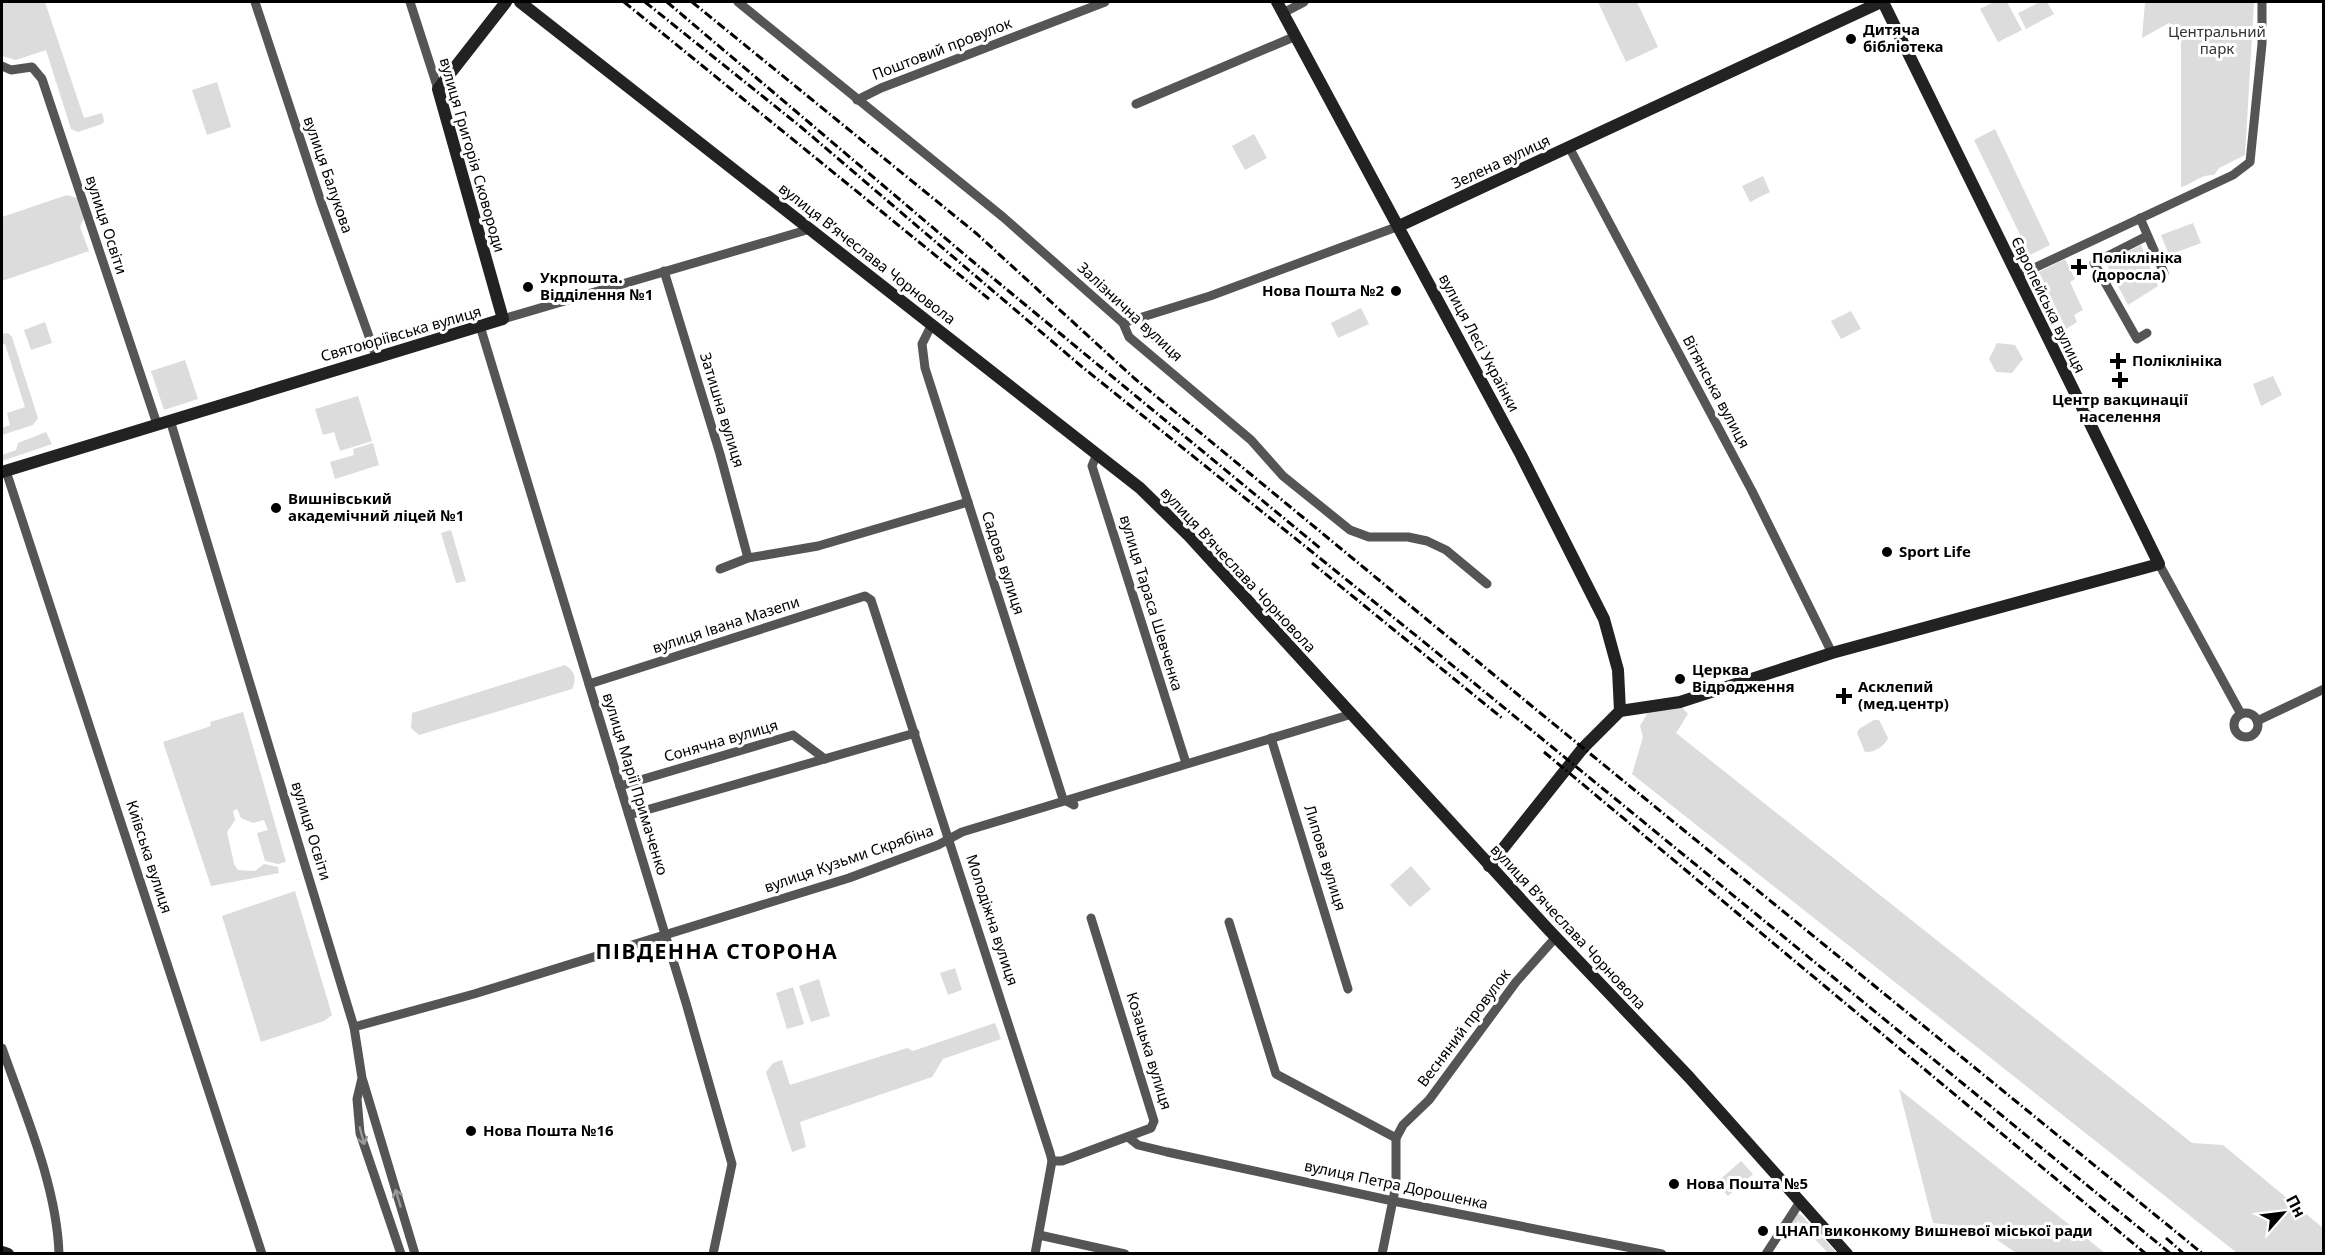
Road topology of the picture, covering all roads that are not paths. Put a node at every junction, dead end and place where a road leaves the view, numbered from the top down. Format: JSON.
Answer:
{"nodes":[{"id":1,"x":255,"y":2,"type":"edge"},
{"id":2,"x":410,"y":2,"type":"edge"},
{"id":3,"x":506,"y":2,"type":"edge"},
{"id":4,"x":520,"y":2,"type":"edge"},
{"id":5,"x":738,"y":2,"type":"edge"},
{"id":6,"x":1105,"y":2,"type":"edge"},
{"id":7,"x":1304,"y":2,"type":"edge"},
{"id":8,"x":1882,"y":2,"type":"edge"},
{"id":9,"x":2262,"y":2,"type":"edge"},
{"id":10,"x":1280,"y":7,"type":"edge"},
{"id":11,"x":1296,"y":36,"type":"junction"},
{"id":12,"x":5,"y":70,"type":"edge"},
{"id":13,"x":438,"y":89,"type":"junction"},
{"id":14,"x":857,"y":100,"type":"junction"},
{"id":15,"x":1136,"y":104,"type":"dead end"},
{"id":16,"x":1569,"y":147,"type":"junction"},
{"id":17,"x":2140,"y":218,"type":"junction"},
{"id":18,"x":1399,"y":226,"type":"junction"},
{"id":19,"x":810,"y":229,"type":"junction"},
{"id":20,"x":2147,"y":236,"type":"junction"},
{"id":21,"x":664,"y":271,"type":"junction"},
{"id":22,"x":2164,"y":273,"type":"dead end"},
{"id":23,"x":2017,"y":276,"type":"junction"},
{"id":24,"x":503,"y":319,"type":"junction"},
{"id":25,"x":1123,"y":323,"type":"junction"},
{"id":26,"x":932,"y":324,"type":"junction"},
{"id":27,"x":480,"y":326,"type":"junction"},
{"id":28,"x":2147,"y":333,"type":"dead end"},
{"id":29,"x":376,"y":356,"type":"junction"},
{"id":30,"x":170,"y":420,"type":"junction"},
{"id":31,"x":157,"y":424,"type":"junction"},
{"id":32,"x":1097,"y":454,"type":"junction"},
{"id":33,"x":4,"y":471,"type":"edge"},
{"id":34,"x":968,"y":502,"type":"junction"},
{"id":35,"x":748,"y":558,"type":"junction"},
{"id":36,"x":2158,"y":564,"type":"junction"},
{"id":37,"x":720,"y":569,"type":"dead end"},
{"id":38,"x":1487,"y":584,"type":"dead end"},
{"id":39,"x":871,"y":600,"type":"joint"},
{"id":40,"x":1832,"y":653,"type":"junction"},
{"id":41,"x":589,"y":684,"type":"junction"},
{"id":42,"x":2324,"y":689,"type":"edge"},
{"id":43,"x":1620,"y":711,"type":"junction"},
{"id":44,"x":1352,"y":714,"type":"junction"},
{"id":45,"x":2241,"y":714,"type":"junction"},
{"id":46,"x":2257,"y":721,"type":"junction"},
{"id":47,"x":915,"y":733,"type":"junction"},
{"id":48,"x":1271,"y":738,"type":"junction"},
{"id":49,"x":825,"y":759,"type":"junction"},
{"id":50,"x":1186,"y":762,"type":"junction"},
{"id":51,"x":620,"y":786,"type":"junction"},
{"id":52,"x":1063,"y":799,"type":"junction"},
{"id":53,"x":1074,"y":805,"type":"dead end"},
{"id":54,"x":629,"y":815,"type":"junction"},
{"id":55,"x":950,"y":839,"type":"junction"},
{"id":56,"x":1489,"y":866,"type":"junction"},
{"id":57,"x":1092,"y":918,"type":"dead end"},
{"id":58,"x":1229,"y":922,"type":"dead end"},
{"id":59,"x":665,"y":935,"type":"junction"},
{"id":60,"x":1556,"y":937,"type":"junction"},
{"id":61,"x":1348,"y":989,"type":"dead end"},
{"id":62,"x":354,"y":1027,"type":"junction"},
{"id":63,"x":2,"y":1048,"type":"edge"},
{"id":64,"x":362,"y":1078,"type":"junction"},
{"id":65,"x":1128,"y":1137,"type":"junction"},
{"id":66,"x":1396,"y":1138,"type":"junction"},
{"id":67,"x":1052,"y":1161,"type":"junction"},
{"id":68,"x":1393,"y":1201,"type":"junction"},
{"id":69,"x":1800,"y":1202,"type":"junction"},
{"id":70,"x":1039,"y":1235,"type":"junction"},
{"id":71,"x":2,"y":1252,"type":"edge"},
{"id":72,"x":8,"y":1254,"type":"edge"},
{"id":73,"x":59,"y":1254,"type":"edge"},
{"id":74,"x":262,"y":1254,"type":"edge"},
{"id":75,"x":401,"y":1254,"type":"edge"},
{"id":76,"x":415,"y":1254,"type":"edge"},
{"id":77,"x":713,"y":1254,"type":"edge"},
{"id":78,"x":1035,"y":1254,"type":"edge"},
{"id":79,"x":1125,"y":1254,"type":"edge"},
{"id":80,"x":1382,"y":1254,"type":"edge"},
{"id":81,"x":1662,"y":1254,"type":"edge"},
{"id":82,"x":1766,"y":1254,"type":"edge"},
{"id":83,"x":1847,"y":1254,"type":"edge"}],
"edges":[{"from":1,"to":29,"type":"street","name":"вулиця Балукова"},
{"from":2,"to":13,"type":"street","name":"вулиця Григорія Сковороди"},
{"from":3,"to":13,"type":"street"},
{"from":4,"to":19,"type":"street","name":"вулиця Вʼячеслава Чорновола"},
{"from":5,"to":14,"type":"street","name":"Залізнична вулиця"},
{"from":6,"to":14,"type":"street","name":"Поштовий провулок"},
{"from":7,"to":10,"type":"street"},
{"from":8,"to":16,"type":"street","name":"Зелена вулиця"},
{"from":8,"to":23,"type":"street","name":"Європейська вулиця"},
{"from":9,"to":17,"type":"street"},
{"from":10,"to":11,"type":"street","name":"вулиця Лесі Українки"},
{"from":11,"to":15,"type":"street"},
{"from":11,"to":18,"type":"street","name":"вулиця Лесі Українки"},
{"from":12,"to":31,"type":"street","name":"вулиця Освіти"},
{"from":13,"to":24,"type":"street","name":"вулиця Григорія Сковороди"},
{"from":14,"to":25,"type":"street","name":"Залізнична вулиця"},
{"from":16,"to":18,"type":"street","name":"Зелена вулиця"},
{"from":16,"to":40,"type":"street","name":"Вітянська вулиця"},
{"from":17,"to":20,"type":"street"},
{"from":17,"to":23,"type":"street"},
{"from":18,"to":25,"type":"street","name":"Зелена вулиця"},
{"from":18,"to":43,"type":"street","name":"вулиця Лесі Українки"},
{"from":19,"to":21,"type":"street","name":"Святоюріївська вулиця"},
{"from":19,"to":26,"type":"street","name":"вулиця Вʼячеслава Чорновола"},
{"from":20,"to":22,"type":"street"},
{"from":20,"to":28,"type":"street"},
{"from":21,"to":24,"type":"street","name":"Святоюріївська вулиця"},
{"from":21,"to":35,"type":"street","name":"Затишна вулиця"},
{"from":23,"to":36,"type":"street","name":"Європейська вулиця"},
{"from":24,"to":27,"type":"street","name":"Святоюріївська вулиця"},
{"from":25,"to":38,"type":"street","name":"Залізнична вулиця"},
{"from":26,"to":32,"type":"street","name":"вулиця Вʼячеслава Чорновола"},
{"from":26,"to":34,"type":"street","name":"Садова вулиця"},
{"from":27,"to":29,"type":"street","name":"Святоюріївська вулиця"},
{"from":27,"to":41,"type":"street","name":"вулиця Марії Примаченко"},
{"from":29,"to":30,"type":"street","name":"Святоюріївська вулиця"},
{"from":30,"to":31,"type":"street","name":"Святоюріївська вулиця"},
{"from":30,"to":62,"type":"street","name":"вулиця Освіти"},
{"from":31,"to":33,"type":"street","name":"Святоюріївська вулиця"},
{"from":32,"to":44,"type":"street","name":"вулиця Вʼячеслава Чорновола"},
{"from":32,"to":50,"type":"street","name":"вулиця Тараса Шевченка"},
{"from":33,"to":74,"type":"street","name":"Київська вулиця"},
{"from":34,"to":35,"type":"street"},
{"from":34,"to":52,"type":"street","name":"Садова вулиця"},
{"from":35,"to":37,"type":"street"},
{"from":36,"to":40,"type":"street"},
{"from":36,"to":45,"type":"street","name":"Європейська вулиця"},
{"from":39,"to":41,"type":"street","name":"вулиця Івана Мазепи"},
{"from":39,"to":47,"type":"street","name":"Молодіжна вулиця"},
{"from":40,"to":43,"type":"street"},
{"from":41,"to":51,"type":"street","name":"вулиця Марії Примаченко"},
{"from":42,"to":46,"type":"street"},
{"from":43,"to":56,"type":"street"},
{"from":44,"to":48,"type":"street","name":"вулиця Кузьми Скрябіна"},
{"from":44,"to":56,"type":"street","name":"вулиця Вʼячеслава Чорновола"},
{"from":45,"to":46,"type":"street"},
{"from":45,"to":46,"type":"street","name":"Європейська вулиця"},
{"from":47,"to":49,"type":"street"},
{"from":47,"to":55,"type":"street","name":"Молодіжна вулиця"},
{"from":48,"to":50,"type":"street","name":"вулиця Кузьми Скрябіна"},
{"from":48,"to":61,"type":"street","name":"Липова вулиця"},
{"from":49,"to":51,"type":"street","name":"Сонячна вулиця"},
{"from":49,"to":54,"type":"street"},
{"from":50,"to":52,"type":"street","name":"вулиця Кузьми Скрябіна"},
{"from":51,"to":54,"type":"street","name":"вулиця Марії Примаченко"},
{"from":52,"to":53,"type":"street"},
{"from":52,"to":55,"type":"street","name":"вулиця Кузьми Скрябіна"},
{"from":54,"to":59,"type":"street","name":"вулиця Марії Примаченко"},
{"from":55,"to":59,"type":"street","name":"вулиця Кузьми Скрябіна"},
{"from":55,"to":67,"type":"street","name":"Молодіжна вулиця"},
{"from":56,"to":60,"type":"street","name":"вулиця Вʼячеслава Чорновола"},
{"from":57,"to":65,"type":"street","name":"Козацька вулиця"},
{"from":58,"to":66,"type":"street"},
{"from":59,"to":62,"type":"street","name":"вулиця Кузьми Скрябіна"},
{"from":59,"to":77,"type":"street","name":"вулиця Марії Примаченко"},
{"from":60,"to":66,"type":"street","name":"Весняний провулок"},
{"from":60,"to":69,"type":"street","name":"вулиця Вʼячеслава Чорновола"},
{"from":62,"to":64,"type":"street","name":"вулиця Освіти"},
{"from":63,"to":73,"type":"street"},
{"from":64,"to":75,"type":"street","name":"вулиця Освіти","one_way":true},
{"from":76,"to":64,"type":"street","one_way":true},
{"from":65,"to":67,"type":"street","name":"Козацька вулиця"},
{"from":65,"to":68,"type":"street","name":"вулиця Петра Дорошенка"},
{"from":66,"to":68,"type":"street"},
{"from":67,"to":70,"type":"street","name":"Молодіжна вулиця"},
{"from":68,"to":80,"type":"street"},
{"from":68,"to":81,"type":"street","name":"вулиця Петра Дорошенка"},
{"from":69,"to":82,"type":"street"},
{"from":69,"to":83,"type":"street","name":"вулиця Вʼячеслава Чорновола"},
{"from":70,"to":78,"type":"street","name":"Молодіжна вулиця"},
{"from":70,"to":79,"type":"street"},
{"from":71,"to":72,"type":"street"}]}
